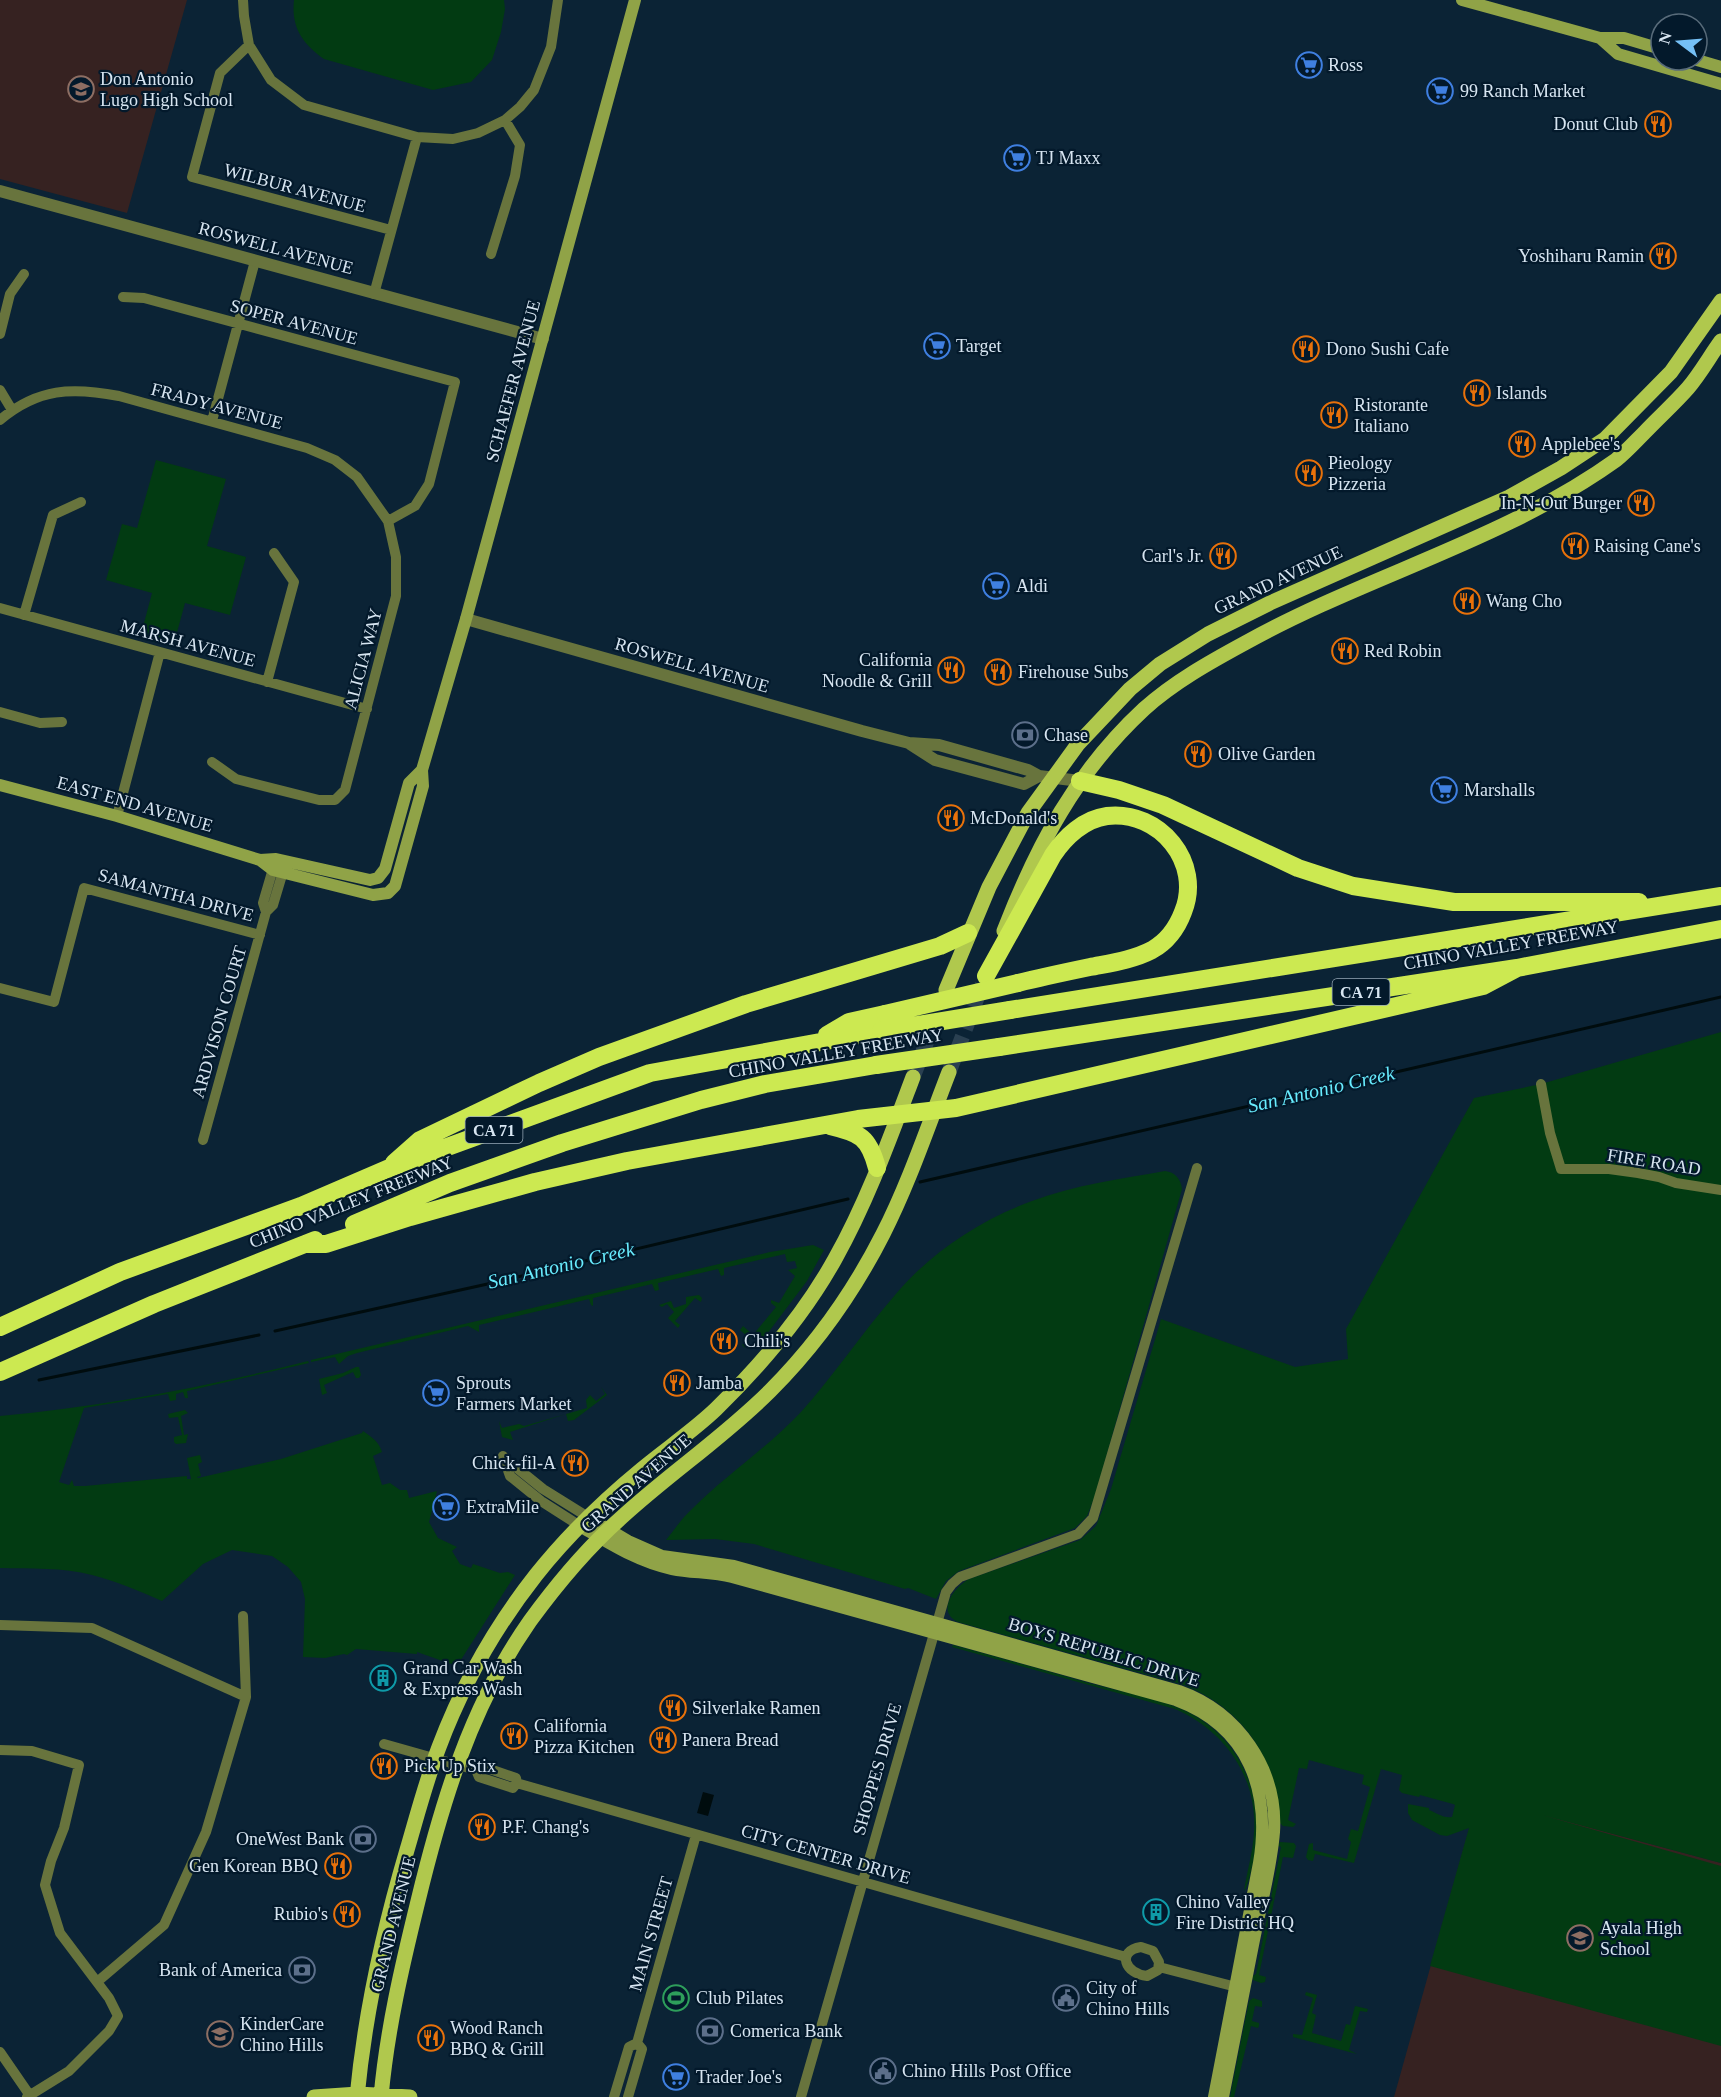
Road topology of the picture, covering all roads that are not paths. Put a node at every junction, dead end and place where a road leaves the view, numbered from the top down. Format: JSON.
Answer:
{"nodes":[{"id":1,"x":243,"y":0,"type":"edge"},
{"id":2,"x":558,"y":0,"type":"edge"},
{"id":3,"x":636,"y":0,"type":"edge"},
{"id":4,"x":1462,"y":0,"type":"edge"},
{"id":5,"x":1600,"y":38,"type":"junction"},
{"id":6,"x":249,"y":45,"type":"junction"},
{"id":7,"x":1649,"y":45,"type":"edge"},
{"id":8,"x":1721,"y":84,"type":"edge"},
{"id":9,"x":505,"y":120,"type":"junction"},
{"id":10,"x":417,"y":137,"type":"junction"},
{"id":11,"x":0,"y":191,"type":"edge"},
{"id":12,"x":391,"y":230,"type":"junction"},
{"id":13,"x":491,"y":254,"type":"dead end"},
{"id":14,"x":255,"y":261,"type":"junction"},
{"id":15,"x":24,"y":274,"type":"dead end"},
{"id":16,"x":374,"y":294,"type":"junction"},
{"id":17,"x":123,"y":297,"type":"dead end"},
{"id":18,"x":1721,"y":301,"type":"edge"},
{"id":19,"x":238,"y":324,"type":"junction"},
{"id":20,"x":0,"y":334,"type":"edge"},
{"id":21,"x":543,"y":339,"type":"junction"},
{"id":22,"x":1721,"y":341,"type":"edge"},
{"id":23,"x":0,"y":390,"type":"edge"},
{"id":24,"x":12,"y":410,"type":"junction"},
{"id":25,"x":0,"y":420,"type":"edge"},
{"id":26,"x":212,"y":422,"type":"junction"},
{"id":27,"x":81,"y":502,"type":"dead end"},
{"id":28,"x":388,"y":520,"type":"junction"},
{"id":29,"x":274,"y":553,"type":"dead end"},
{"id":30,"x":0,"y":608,"type":"edge"},
{"id":31,"x":24,"y":615,"type":"junction"},
{"id":32,"x":466,"y":620,"type":"junction"},
{"id":33,"x":160,"y":652,"type":"junction"},
{"id":34,"x":267,"y":682,"type":"junction"},
{"id":35,"x":367,"y":709,"type":"junction"},
{"id":36,"x":0,"y":712,"type":"edge"},
{"id":37,"x":62,"y":722,"type":"dead end"},
{"id":38,"x":212,"y":762,"type":"dead end"},
{"id":39,"x":422,"y":770,"type":"junction"},
{"id":40,"x":1045,"y":777,"type":"junction"},
{"id":41,"x":1080,"y":782,"type":"junction"},
{"id":42,"x":0,"y":785,"type":"edge"},
{"id":43,"x":117,"y":816,"type":"junction"},
{"id":44,"x":279,"y":865,"type":"junction"},
{"id":45,"x":378,"y":878,"type":"joint"},
{"id":46,"x":381,"y":896,"type":"joint"},
{"id":47,"x":1721,"y":896,"type":"edge"},
{"id":48,"x":1695,"y":902,"type":"junction"},
{"id":49,"x":1721,"y":929,"type":"edge"},
{"id":50,"x":968,"y":933,"type":"junction"},
{"id":51,"x":260,"y":935,"type":"junction"},
{"id":52,"x":1517,"y":968,"type":"junction"},
{"id":53,"x":985,"y":979,"type":"joint"},
{"id":54,"x":0,"y":988,"type":"edge"},
{"id":55,"x":946,"y":990,"type":"dead end"},
{"id":56,"x":883,"y":1023,"type":"junction"},
{"id":57,"x":949,"y":1072,"type":"tunnel mouth"},
{"id":58,"x":913,"y":1077,"type":"tunnel mouth"},
{"id":59,"x":1541,"y":1084,"type":"dead end"},
{"id":60,"x":934,"y":1111,"type":"junction"},
{"id":61,"x":899,"y":1114,"type":"junction"},
{"id":62,"x":826,"y":1125,"type":"junction"},
{"id":63,"x":203,"y":1140,"type":"dead end"},
{"id":64,"x":877,"y":1168,"type":"junction"},
{"id":65,"x":1197,"y":1168,"type":"dead end"},
{"id":66,"x":387,"y":1169,"type":"junction"},
{"id":67,"x":1721,"y":1190,"type":"edge"},
{"id":68,"x":305,"y":1245,"type":"junction"},
{"id":69,"x":0,"y":1327,"type":"edge"},
{"id":70,"x":0,"y":1371,"type":"edge"},
{"id":71,"x":505,"y":1460,"type":"dead end"},
{"id":72,"x":584,"y":1522,"type":"junction"},
{"id":73,"x":604,"y":1534,"type":"junction"},
{"id":74,"x":243,"y":1616,"type":"dead end"},
{"id":75,"x":0,"y":1625,"type":"edge"},
{"id":76,"x":934,"y":1628,"type":"junction"},
{"id":77,"x":246,"y":1697,"type":"junction"},
{"id":78,"x":384,"y":1744,"type":"dead end"},
{"id":79,"x":0,"y":1750,"type":"edge"},
{"id":80,"x":434,"y":1759,"type":"junction"},
{"id":81,"x":456,"y":1764,"type":"junction"},
{"id":82,"x":696,"y":1835,"type":"junction"},
{"id":83,"x":862,"y":1882,"type":"junction"},
{"id":84,"x":1126,"y":1957,"type":"junction"},
{"id":85,"x":1159,"y":1967,"type":"junction"},
{"id":86,"x":97,"y":1982,"type":"junction"},
{"id":87,"x":1239,"y":1988,"type":"junction"},
{"id":88,"x":637,"y":2043,"type":"junction"},
{"id":89,"x":0,"y":2052,"type":"edge"},
{"id":90,"x":30,"y":2096,"type":"edge"},
{"id":91,"x":357,"y":2096,"type":"edge"},
{"id":92,"x":381,"y":2096,"type":"edge"},
{"id":93,"x":314,"y":2097,"type":"edge"},
{"id":94,"x":410,"y":2097,"type":"edge"},
{"id":95,"x":614,"y":2097,"type":"edge"},
{"id":96,"x":628,"y":2097,"type":"edge"},
{"id":97,"x":801,"y":2097,"type":"edge"},
{"id":98,"x":1214,"y":2097,"type":"edge"},
{"id":99,"x":1223,"y":2097,"type":"edge"}],
"edges":[{"from":1,"to":6,"type":"street"},
{"from":2,"to":9,"type":"street"},
{"from":3,"to":21,"type":"main road","name":"SCHAEFER AVENUE"},
{"from":4,"to":5,"type":"main road"},
{"from":5,"to":7,"type":"main road"},
{"from":5,"to":8,"type":"main road"},
{"from":6,"to":10,"type":"street"},
{"from":6,"to":12,"type":"street","name":"WILBUR AVENUE"},
{"from":9,"to":10,"type":"street"},
{"from":9,"to":13,"type":"street"},
{"from":10,"to":12,"type":"street"},
{"from":11,"to":14,"type":"street","name":"ROSWELL AVENUE"},
{"from":12,"to":16,"type":"street"},
{"from":14,"to":16,"type":"street","name":"ROSWELL AVENUE"},
{"from":14,"to":19,"type":"street"},
{"from":15,"to":20,"type":"street"},
{"from":16,"to":21,"type":"street","name":"ROSWELL AVENUE"},
{"from":17,"to":19,"type":"street","name":"SOPER AVENUE"},
{"from":18,"to":40,"type":"main road","name":"GRAND AVENUE"},
{"from":19,"to":26,"type":"street"},
{"from":19,"to":28,"type":"street","name":"SOPER AVENUE"},
{"from":21,"to":32,"type":"main road","name":"SCHAEFER AVENUE"},
{"from":22,"to":41,"type":"main road"},
{"from":23,"to":24,"type":"street"},
{"from":24,"to":25,"type":"street","name":"FRADY AVENUE"},
{"from":24,"to":26,"type":"street","name":"FRADY AVENUE"},
{"from":26,"to":28,"type":"street","name":"FRADY AVENUE"},
{"from":27,"to":31,"type":"street"},
{"from":28,"to":35,"type":"street","name":"ALICIA WAY"},
{"from":29,"to":34,"type":"street"},
{"from":30,"to":31,"type":"street","name":"MARSH AVENUE"},
{"from":31,"to":33,"type":"street","name":"MARSH AVENUE"},
{"from":32,"to":39,"type":"main road","name":"SCHAEFER AVENUE"},
{"from":32,"to":40,"type":"street","name":"ROSWELL AVENUE"},
{"from":33,"to":34,"type":"street","name":"MARSH AVENUE"},
{"from":33,"to":43,"type":"street"},
{"from":34,"to":35,"type":"street","name":"MARSH AVENUE"},
{"from":35,"to":38,"type":"street","name":"ALICIA WAY"},
{"from":36,"to":37,"type":"street"},
{"from":39,"to":45,"type":"main road","name":"SCHAEFER AVENUE"},
{"from":39,"to":46,"type":"main road","name":"SCHAEFER AVENUE"},
{"from":40,"to":41,"type":"street","name":"ROSWELL AVENUE"},
{"from":40,"to":50,"type":"main road","name":"GRAND AVENUE"},
{"from":41,"to":48,"type":"highway"},
{"from":41,"to":53,"type":"main road"},
{"from":42,"to":43,"type":"main road","name":"EAST END AVENUE"},
{"from":43,"to":44,"type":"main road","name":"EAST END AVENUE"},
{"from":44,"to":45,"type":"main road","name":"EAST END AVENUE"},
{"from":44,"to":46,"type":"main road","name":"EAST END AVENUE"},
{"from":44,"to":51,"type":"street","name":"ARDVISON COURT"},
{"from":47,"to":48,"type":"highway","name":"CHINO VALLEY FREEWAY","number":"CA 71"},
{"from":48,"to":56,"type":"highway","name":"CHINO VALLEY FREEWAY","number":"CA 71","bridge":true},
{"from":49,"to":52,"type":"highway","name":"CHINO VALLEY FREEWAY","number":"CA 71"},
{"from":50,"to":55,"type":"main road","name":"GRAND AVENUE"},
{"from":50,"to":66,"type":"highway"},
{"from":51,"to":54,"type":"street","name":"SAMANTHA DRIVE"},
{"from":51,"to":63,"type":"street","name":"ARDVISON COURT"},
{"from":52,"to":60,"type":"highway"},
{"from":52,"to":68,"type":"highway","name":"CHINO VALLEY FREEWAY","number":"CA 71","bridge":true},
{"from":53,"to":56,"type":"highway","bridge":true},
{"from":56,"to":66,"type":"highway","name":"CHINO VALLEY FREEWAY","number":"CA 71"},
{"from":57,"to":60,"type":"main road","name":"GRAND AVENUE"},
{"from":58,"to":61,"type":"main road","name":"GRAND AVENUE"},
{"from":59,"to":67,"type":"street","name":"FIRE ROAD"},
{"from":60,"to":61,"type":"highway"},
{"from":60,"to":73,"type":"main road","name":"GRAND AVENUE"},
{"from":61,"to":62,"type":"highway"},
{"from":61,"to":64,"type":"main road","name":"GRAND AVENUE"},
{"from":62,"to":64,"type":"highway"},
{"from":62,"to":68,"type":"highway"},
{"from":64,"to":72,"type":"main road","name":"GRAND AVENUE"},
{"from":65,"to":76,"type":"street","name":"SHOPPES DRIVE"},
{"from":66,"to":69,"type":"highway","name":"CHINO VALLEY FREEWAY","number":"CA 71"},
{"from":68,"to":70,"type":"highway","name":"CHINO VALLEY FREEWAY","number":"CA 71"},
{"from":71,"to":72,"type":"street"},
{"from":72,"to":73,"type":"main road","name":"BOYS REPUBLIC DRIVE"},
{"from":72,"to":80,"type":"main road","name":"GRAND AVENUE"},
{"from":73,"to":76,"type":"main road","name":"BOYS REPUBLIC DRIVE"},
{"from":73,"to":81,"type":"main road","name":"GRAND AVENUE"},
{"from":74,"to":77,"type":"street"},
{"from":75,"to":77,"type":"street"},
{"from":76,"to":83,"type":"street","name":"SHOPPES DRIVE"},
{"from":76,"to":87,"type":"main road","name":"BOYS REPUBLIC DRIVE"},
{"from":77,"to":86,"type":"street"},
{"from":78,"to":80,"type":"street","name":"CITY CENTER DRIVE"},
{"from":79,"to":86,"type":"street"},
{"from":80,"to":81,"type":"street","name":"CITY CENTER DRIVE"},
{"from":80,"to":91,"type":"main road","name":"GRAND AVENUE"},
{"from":81,"to":82,"type":"street","name":"CITY CENTER DRIVE"},
{"from":81,"to":92,"type":"main road","name":"GRAND AVENUE"},
{"from":82,"to":83,"type":"street","name":"CITY CENTER DRIVE"},
{"from":82,"to":88,"type":"street","name":"MAIN STREET"},
{"from":83,"to":84,"type":"street","name":"CITY CENTER DRIVE"},
{"from":83,"to":97,"type":"street","name":"SHOPPES DRIVE"},
{"from":84,"to":85,"type":"street","name":"CITY CENTER DRIVE"},
{"from":84,"to":85,"type":"street","name":"CITY CENTER DRIVE"},
{"from":85,"to":87,"type":"street","name":"CITY CENTER DRIVE"},
{"from":86,"to":90,"type":"street"},
{"from":87,"to":98,"type":"main road","name":"BOYS REPUBLIC DRIVE"},
{"from":87,"to":99,"type":"main road","name":"BOYS REPUBLIC DRIVE"},
{"from":88,"to":95,"type":"street","name":"MAIN STREET"},
{"from":88,"to":96,"type":"street","name":"MAIN STREET"},
{"from":89,"to":90,"type":"street"},
{"from":91,"to":92,"type":"main road"},
{"from":91,"to":93,"type":"main road"},
{"from":92,"to":94,"type":"main road"}]}
